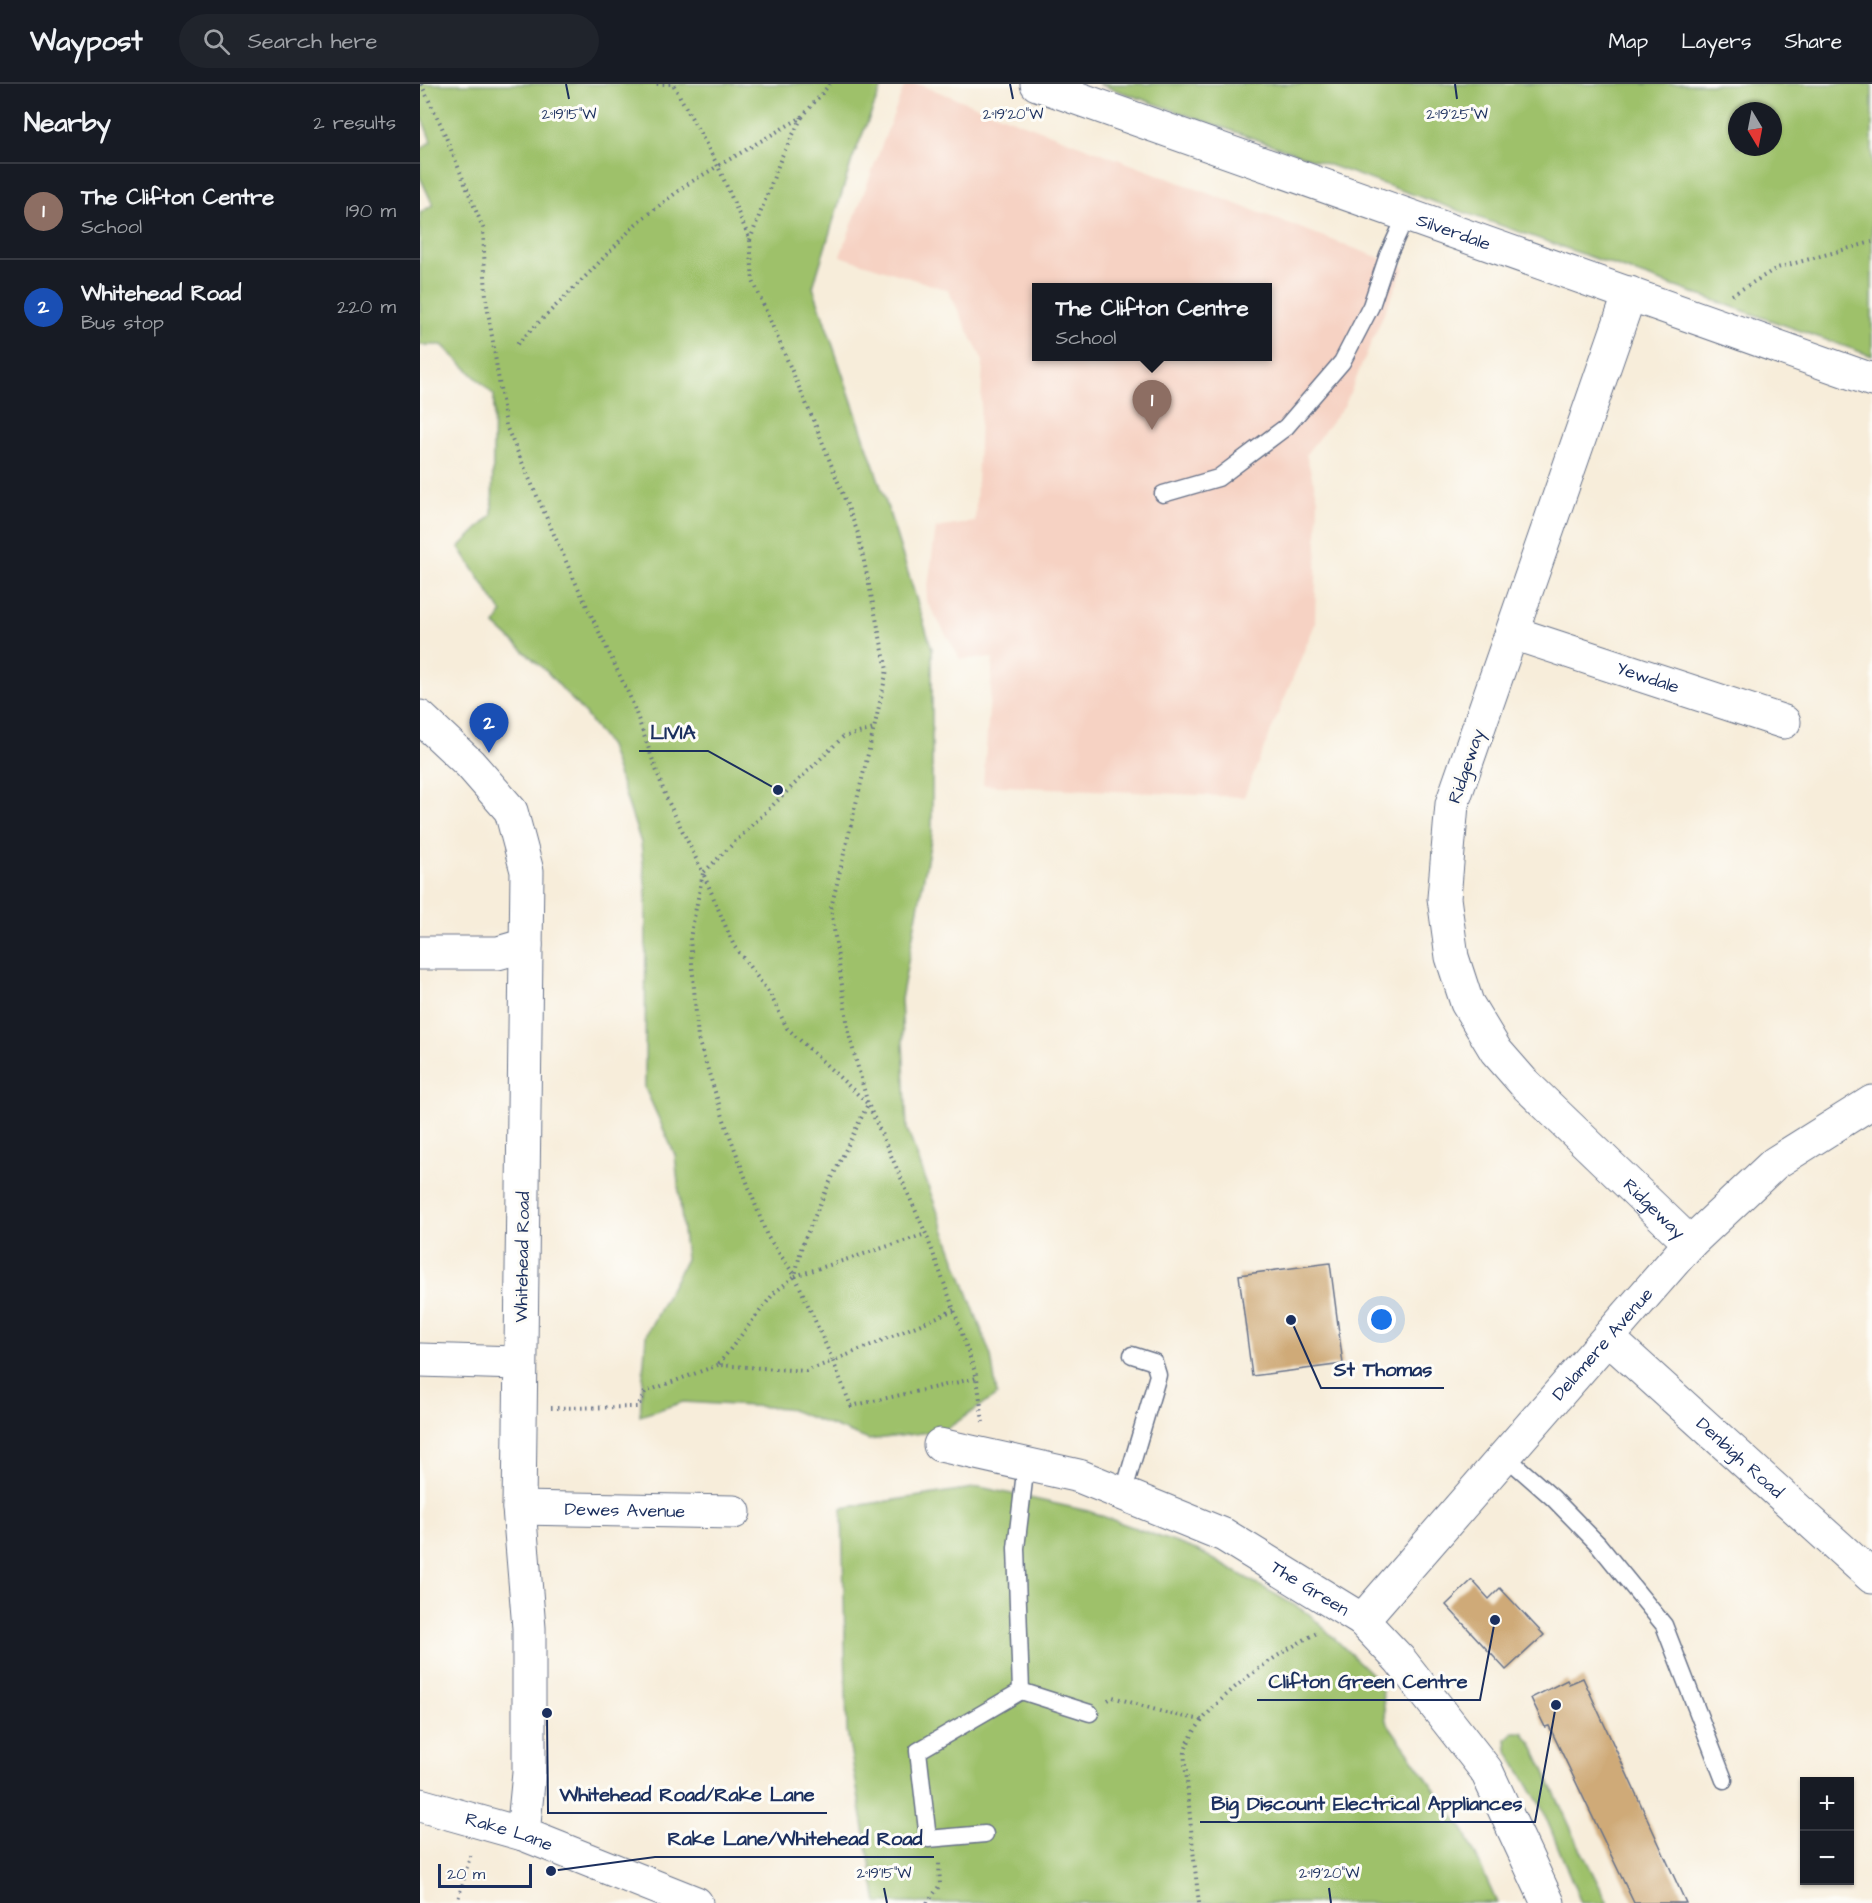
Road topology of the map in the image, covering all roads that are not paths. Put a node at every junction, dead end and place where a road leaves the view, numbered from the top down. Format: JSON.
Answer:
{"nodes":[{"id":1,"x":1037,"y":84,"type":"edge"},
{"id":2,"x":1407,"y":214,"type":"junction"},
{"id":3,"x":1630,"y":293,"type":"junction"},
{"id":4,"x":1872,"y":380,"type":"edge"},
{"id":5,"x":1163,"y":494,"type":"dead end"},
{"id":6,"x":1513,"y":633,"type":"junction"},
{"id":7,"x":420,"y":717,"type":"edge"},
{"id":8,"x":1784,"y":722,"type":"dead end"},
{"id":9,"x":526,"y":945,"type":"junction"},
{"id":10,"x":420,"y":954,"type":"edge"},
{"id":11,"x":1872,"y":1102,"type":"edge"},
{"id":12,"x":1690,"y":1243,"type":"junction"},
{"id":13,"x":1608,"y":1338,"type":"junction"},
{"id":14,"x":1132,"y":1355,"type":"dead end"},
{"id":15,"x":420,"y":1360,"type":"edge"},
{"id":16,"x":520,"y":1363,"type":"junction"},
{"id":17,"x":940,"y":1445,"type":"dead end"},
{"id":18,"x":1504,"y":1455,"type":"junction"},
{"id":19,"x":1026,"y":1464,"type":"junction"},
{"id":20,"x":1123,"y":1494,"type":"junction"},
{"id":21,"x":519,"y":1508,"type":"junction"},
{"id":22,"x":734,"y":1512,"type":"dead end"},
{"id":23,"x":1872,"y":1577,"type":"edge"},
{"id":24,"x":1362,"y":1620,"type":"junction"},
{"id":25,"x":1021,"y":1691,"type":"junction"},
{"id":26,"x":1090,"y":1713,"type":"road end"},
{"id":27,"x":1724,"y":1780,"type":"dead end"},
{"id":28,"x":420,"y":1805,"type":"edge"},
{"id":29,"x":523,"y":1834,"type":"junction"},
{"id":30,"x":985,"y":1834,"type":"dead end"},
{"id":31,"x":696,"y":1903,"type":"edge"},
{"id":32,"x":1548,"y":1903,"type":"edge"}],
"edges":[{"from":1,"to":2,"type":"street","name":"Silverdale"},
{"from":2,"to":3,"type":"street","name":"Silverdale"},
{"from":2,"to":5,"type":"lane"},
{"from":3,"to":4,"type":"street","name":"Silverdale"},
{"from":3,"to":6,"type":"street","name":"Ridgeway"},
{"from":6,"to":8,"type":"street","name":"Yewdale"},
{"from":6,"to":12,"type":"street","name":"Ridgeway"},
{"from":7,"to":9,"type":"street","name":"Whitehead Road"},
{"from":9,"to":10,"type":"street"},
{"from":9,"to":16,"type":"street","name":"Whitehead Road"},
{"from":11,"to":12,"type":"street","name":"Delamere Avenue"},
{"from":12,"to":13,"type":"street","name":"Delamere Avenue"},
{"from":13,"to":18,"type":"street","name":"Delamere Avenue"},
{"from":13,"to":23,"type":"street","name":"Denbigh Road"},
{"from":14,"to":20,"type":"lane"},
{"from":15,"to":16,"type":"street"},
{"from":16,"to":21,"type":"street","name":"Whitehead Road"},
{"from":17,"to":19,"type":"street","name":"The Green"},
{"from":18,"to":24,"type":"street","name":"Delamere Avenue"},
{"from":18,"to":27,"type":"lane"},
{"from":19,"to":20,"type":"street","name":"The Green"},
{"from":19,"to":25,"type":"lane"},
{"from":20,"to":24,"type":"street","name":"The Green"},
{"from":21,"to":22,"type":"street","name":"Dewes Avenue"},
{"from":21,"to":29,"type":"street","name":"Whitehead Road"},
{"from":24,"to":32,"type":"street","name":"The Green"},
{"from":25,"to":26,"type":"lane"},
{"from":25,"to":30,"type":"lane"},
{"from":28,"to":29,"type":"street","name":"Rake Lane"},
{"from":29,"to":31,"type":"street","name":"Rake Lane"}]}
